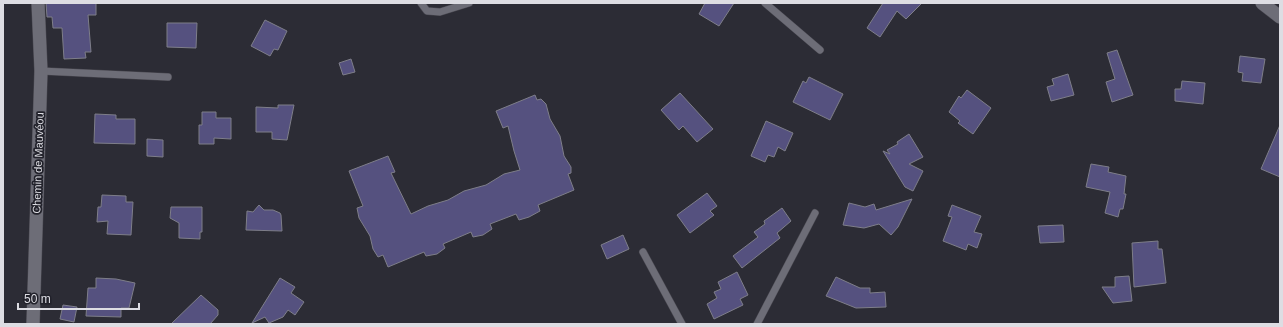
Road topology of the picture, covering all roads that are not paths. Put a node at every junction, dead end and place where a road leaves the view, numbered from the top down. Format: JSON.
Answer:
{"nodes":[{"id":1,"x":38,"y":3,"type":"edge"},
{"id":2,"x":421,"y":3,"type":"edge"},
{"id":3,"x":469,"y":3,"type":"edge"},
{"id":4,"x":765,"y":3,"type":"edge"},
{"id":5,"x":1262,"y":3,"type":"edge"},
{"id":6,"x":1280,"y":17,"type":"edge"},
{"id":7,"x":820,"y":50,"type":"dead end"},
{"id":8,"x":41,"y":70,"type":"junction"},
{"id":9,"x":168,"y":77,"type":"dead end"},
{"id":10,"x":815,"y":213,"type":"dead end"},
{"id":11,"x":643,"y":252,"type":"dead end"},
{"id":12,"x":33,"y":324,"type":"edge"},
{"id":13,"x":682,"y":324,"type":"edge"},
{"id":14,"x":757,"y":324,"type":"edge"}],
"edges":[{"from":1,"to":8,"type":"street","name":"Chemin de Mauvéou"},
{"from":2,"to":3,"type":"lane"},
{"from":4,"to":7,"type":"lane"},
{"from":5,"to":6,"type":"street"},
{"from":8,"to":9,"type":"lane"},
{"from":8,"to":12,"type":"street","name":"Chemin de Mauvéou"},
{"from":10,"to":14,"type":"lane"},
{"from":11,"to":13,"type":"lane"}]}
